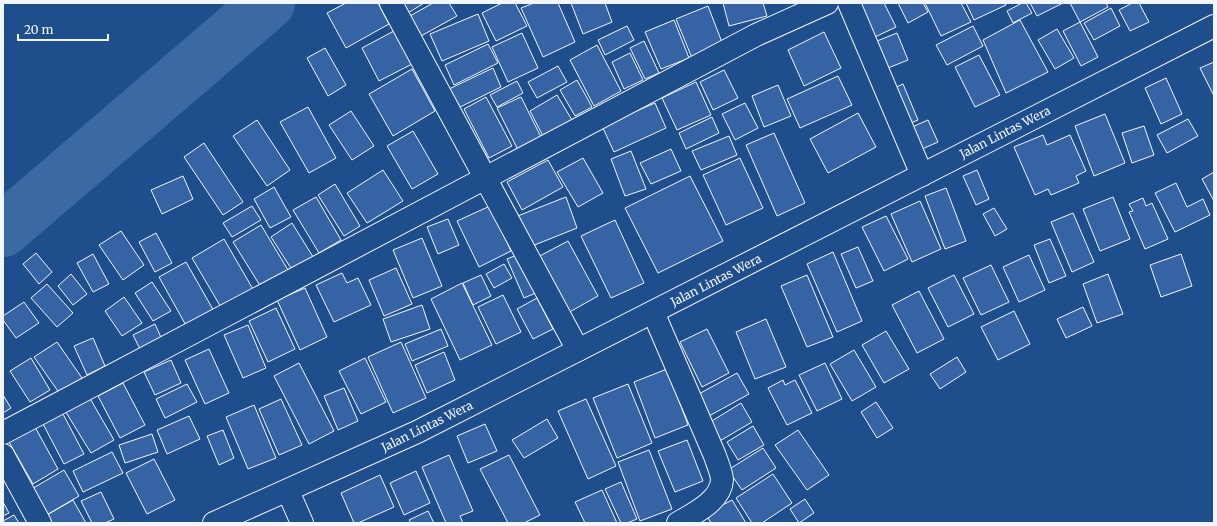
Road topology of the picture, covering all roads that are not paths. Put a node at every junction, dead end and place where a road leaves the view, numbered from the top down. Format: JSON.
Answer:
{"nodes":[{"id":1,"x":392,"y":3,"type":"edge"},
{"id":2,"x":827,"y":3,"type":"edge"},
{"id":3,"x":850,"y":3,"type":"edge"},
{"id":4,"x":1214,"y":26,"type":"edge"},
{"id":5,"x":922,"y":175,"type":"junction"},
{"id":6,"x":485,"y":178,"type":"junction"},
{"id":7,"x":653,"y":312,"type":"junction"},
{"id":8,"x":578,"y":350,"type":"junction"},
{"id":9,"x":3,"y":433,"type":"edge"},
{"id":10,"x":3,"y":455,"type":"edge"},
{"id":11,"x":288,"y":490,"type":"junction"},
{"id":12,"x":40,"y":523,"type":"edge"},
{"id":13,"x":214,"y":523,"type":"edge"},
{"id":14,"x":302,"y":523,"type":"edge"},
{"id":15,"x":678,"y":523,"type":"edge"}],
"edges":[{"from":1,"to":6,"type":"street"},
{"from":2,"to":6,"type":"street"},
{"from":3,"to":5,"type":"street"},
{"from":4,"to":5,"type":"street","name":"Jalan Lintas Wera"},
{"from":5,"to":7,"type":"street","name":"Jalan Lintas Wera"},
{"from":6,"to":8,"type":"street"},
{"from":6,"to":9,"type":"street"},
{"from":7,"to":8,"type":"street","name":"Jalan Lintas Wera"},
{"from":7,"to":15,"type":"street"},
{"from":8,"to":11,"type":"street","name":"Jalan Lintas Wera"},
{"from":10,"to":12,"type":"street"},
{"from":11,"to":13,"type":"street","name":"Jalan Lintas Wera"},
{"from":11,"to":14,"type":"street"}]}
